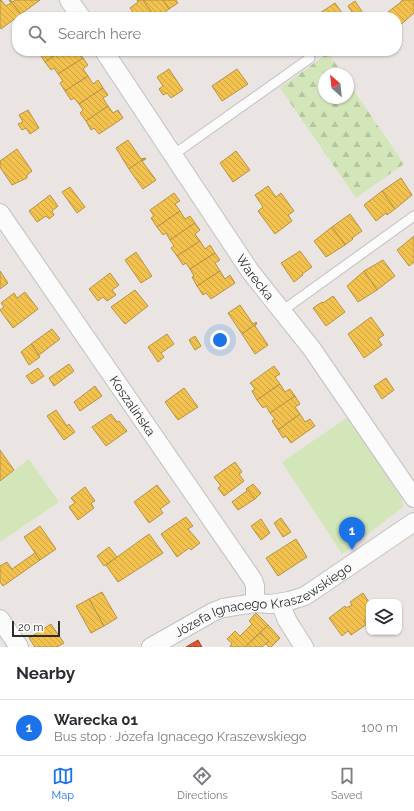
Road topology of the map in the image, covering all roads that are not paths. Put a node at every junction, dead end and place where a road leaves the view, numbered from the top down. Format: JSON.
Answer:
{"nodes":[{"id":1,"x":69,"y":0,"type":"edge"},
{"id":2,"x":77,"y":12,"type":"edge"},
{"id":3,"x":107,"y":56,"type":"edge"},
{"id":4,"x":310,"y":58,"type":"dead end"},
{"id":5,"x":173,"y":155,"type":"junction"},
{"id":6,"x":0,"y":213,"type":"edge"},
{"id":7,"x":414,"y":216,"type":"edge"},
{"id":8,"x":282,"y":311,"type":"junction"},
{"id":9,"x":414,"y":498,"type":"edge"},
{"id":10,"x":414,"y":522,"type":"edge"},
{"id":11,"x":255,"y":603,"type":"junction"},
{"id":12,"x":280,"y":603,"type":"junction"},
{"id":13,"x":0,"y":619,"type":"edge"},
{"id":14,"x":19,"y":647,"type":"edge"},
{"id":15,"x":151,"y":647,"type":"edge"},
{"id":16,"x":304,"y":647,"type":"edge"}],
"edges":[{"from":1,"to":2,"type":"street"},
{"from":3,"to":5,"type":"street","name":"Warecka"},
{"from":4,"to":5,"type":"lane"},
{"from":5,"to":8,"type":"street","name":"Warecka"},
{"from":6,"to":11,"type":"street","name":"Koszalińska"},
{"from":7,"to":8,"type":"lane"},
{"from":8,"to":9,"type":"street","name":"Warecka"},
{"from":10,"to":12,"type":"street","name":"Józefa Ignacego Kraszewskiego"},
{"from":11,"to":12,"type":"street","name":"Józefa Ignacego Kraszewskiego"},
{"from":11,"to":15,"type":"street","name":"Józefa Ignacego Kraszewskiego"},
{"from":12,"to":16,"type":"street"},
{"from":13,"to":14,"type":"street"}]}
